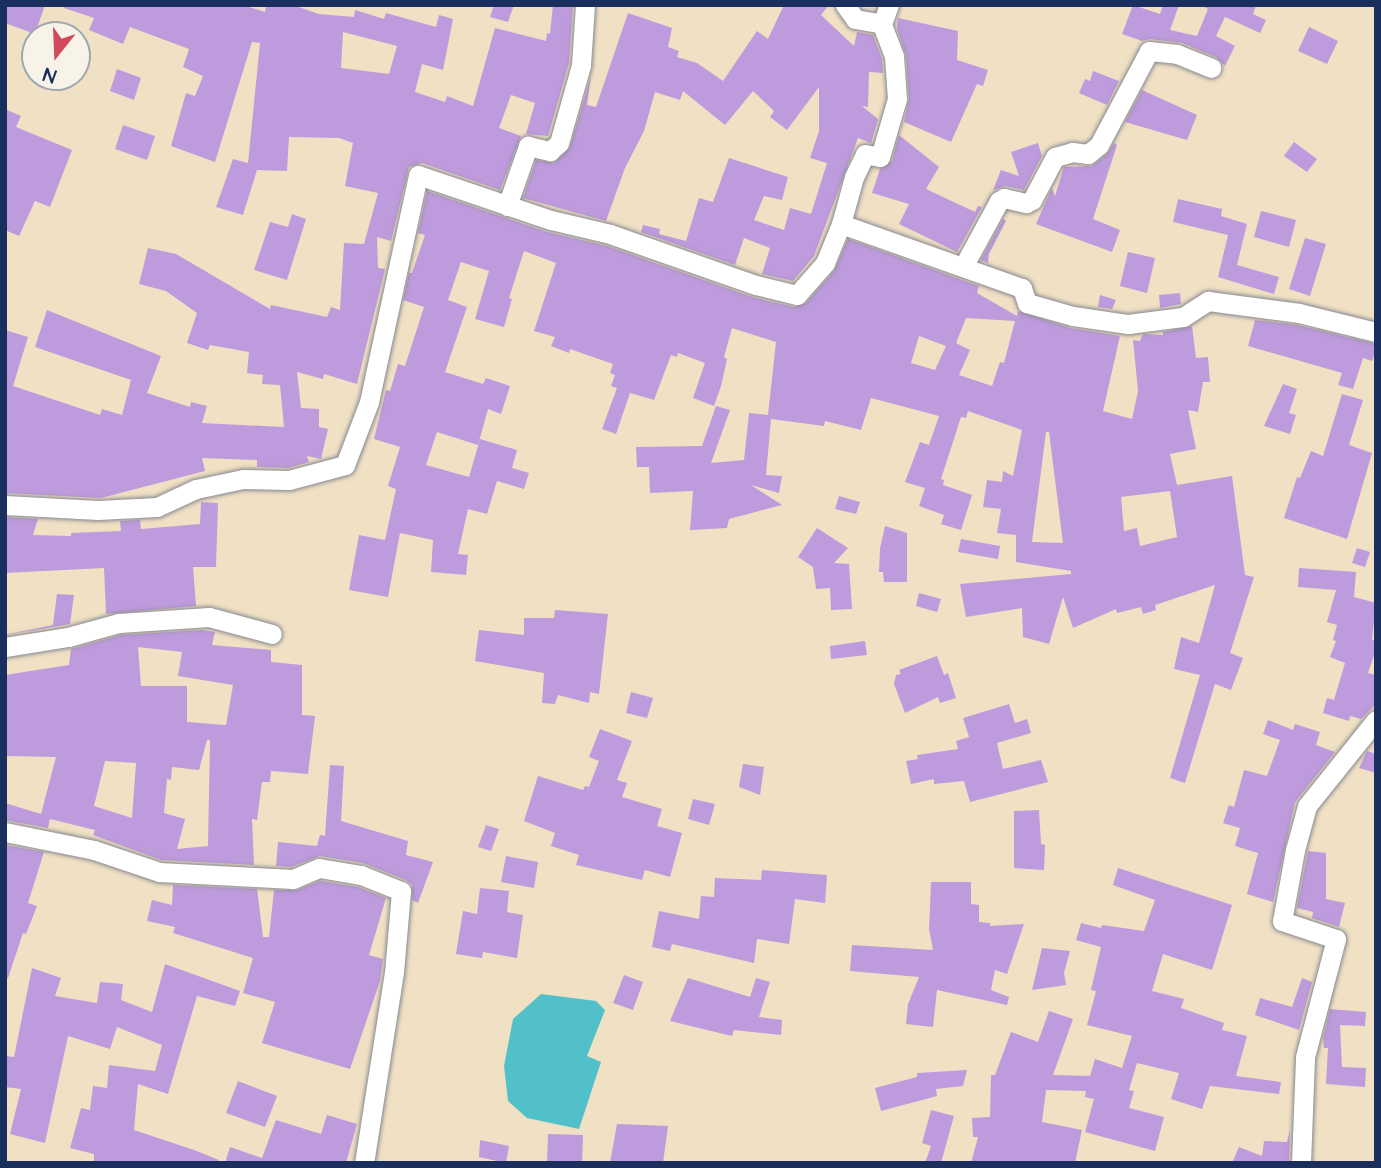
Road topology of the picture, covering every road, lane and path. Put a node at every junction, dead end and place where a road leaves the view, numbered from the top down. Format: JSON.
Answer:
{"nodes":[{"id":1,"x":584,"y":5,"type":"edge"},
{"id":2,"x":845,"y":5,"type":"edge"},
{"id":3,"x":889,"y":5,"type":"edge"},
{"id":4,"x":882,"y":24,"type":"junction"},
{"id":5,"x":1211,"y":68,"type":"dead end"},
{"id":6,"x":507,"y":206,"type":"junction"},
{"id":7,"x":841,"y":224,"type":"junction"},
{"id":8,"x":963,"y":267,"type":"junction"},
{"id":9,"x":1376,"y":332,"type":"edge"},
{"id":10,"x":5,"y":505,"type":"edge"},
{"id":11,"x":271,"y":634,"type":"dead end"},
{"id":12,"x":5,"y":648,"type":"edge"},
{"id":13,"x":1376,"y":720,"type":"edge"},
{"id":14,"x":5,"y":832,"type":"edge"},
{"id":15,"x":363,"y":1163,"type":"edge"},
{"id":16,"x":1301,"y":1163,"type":"edge"}],
"edges":[{"from":1,"to":6,"type":"street"},
{"from":2,"to":4,"type":"street"},
{"from":3,"to":4,"type":"street"},
{"from":4,"to":7,"type":"street"},
{"from":5,"to":8,"type":"street"},
{"from":6,"to":7,"type":"street"},
{"from":6,"to":10,"type":"street"},
{"from":7,"to":8,"type":"street"},
{"from":8,"to":9,"type":"street"},
{"from":11,"to":12,"type":"street"},
{"from":13,"to":16,"type":"street"},
{"from":14,"to":15,"type":"street"}]}
